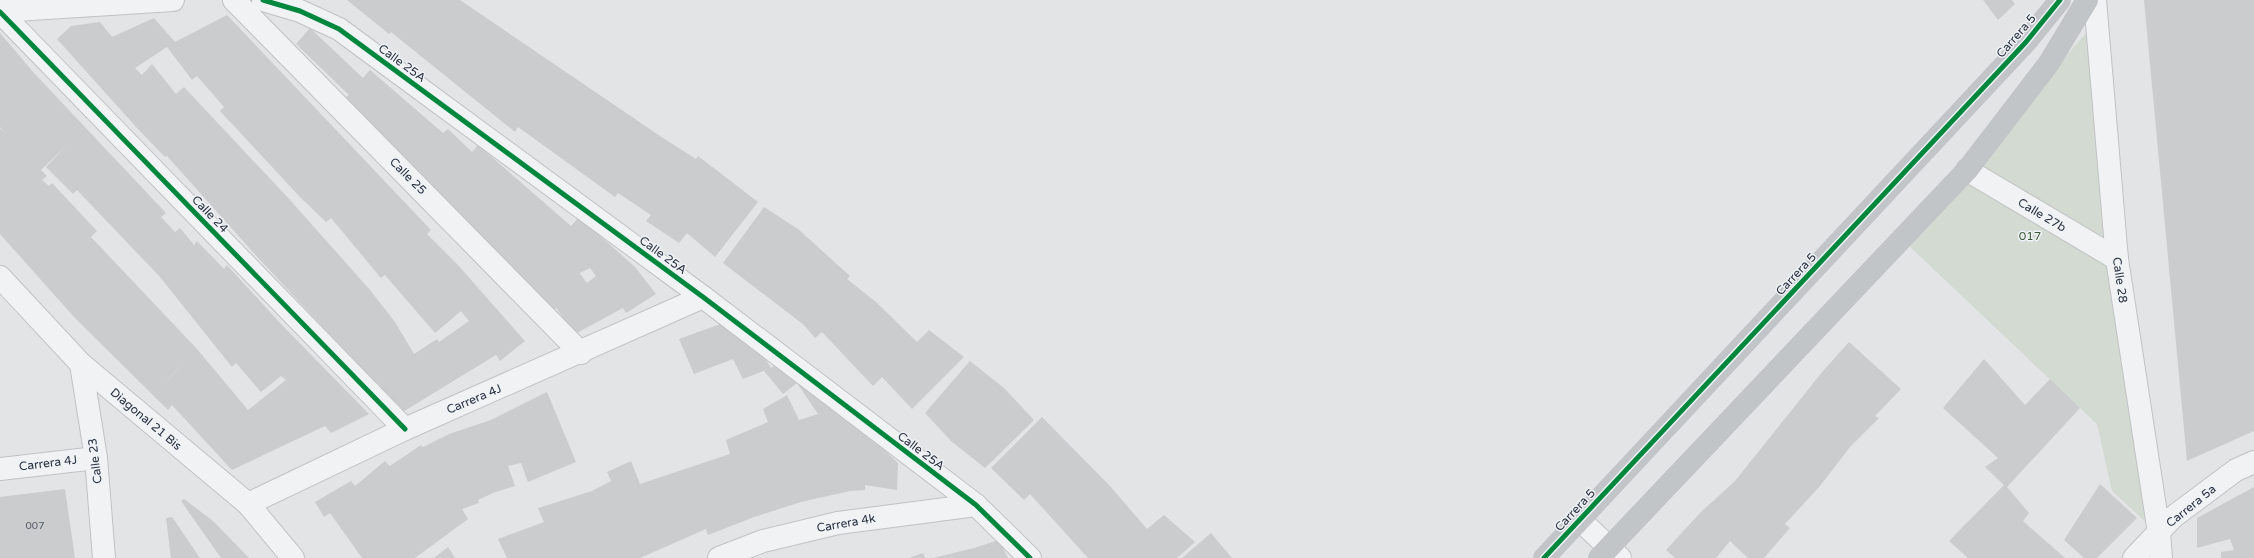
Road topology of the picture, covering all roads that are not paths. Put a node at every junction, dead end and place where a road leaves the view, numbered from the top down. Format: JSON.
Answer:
{"nodes":[{"id":1,"x":173,"y":0,"type":"edge"},
{"id":2,"x":234,"y":0,"type":"edge"},
{"id":3,"x":263,"y":0,"type":"edge"},
{"id":4,"x":2060,"y":0,"type":"edge"},
{"id":5,"x":2087,"y":0,"type":"edge"},
{"id":6,"x":2095,"y":0,"type":"edge"},
{"id":7,"x":0,"y":12,"type":"edge"},
{"id":8,"x":1967,"y":170,"type":"junction"},
{"id":9,"x":2117,"y":259,"type":"junction"},
{"id":10,"x":0,"y":277,"type":"edge"},
{"id":11,"x":703,"y":297,"type":"junction"},
{"id":12,"x":581,"y":353,"type":"junction"},
{"id":13,"x":81,"y":364,"type":"junction"},
{"id":14,"x":405,"y":429,"type":"junction"},
{"id":15,"x":96,"y":458,"type":"junction"},
{"id":16,"x":2254,"y":462,"type":"edge"},
{"id":17,"x":0,"y":469,"type":"edge"},
{"id":18,"x":248,"y":504,"type":"junction"},
{"id":19,"x":976,"y":505,"type":"junction"},
{"id":20,"x":1580,"y":520,"type":"junction"},
{"id":21,"x":2159,"y":533,"type":"junction"},
{"id":22,"x":1609,"y":554,"type":"edge"},
{"id":23,"x":104,"y":558,"type":"edge"},
{"id":24,"x":293,"y":558,"type":"edge"},
{"id":25,"x":719,"y":558,"type":"edge"},
{"id":26,"x":1030,"y":558,"type":"edge"},
{"id":27,"x":1544,"y":558,"type":"edge"},
{"id":28,"x":2134,"y":558,"type":"edge"},
{"id":29,"x":2161,"y":558,"type":"edge"}],
"edges":[{"from":1,"to":7,"type":"street"},
{"from":2,"to":12,"type":"street","name":"Calle 25"},
{"from":3,"to":11,"type":"street","name":"Calle 25A"},
{"from":4,"to":20,"type":"street","name":"Carrera 5"},
{"from":5,"to":8,"type":"street"},
{"from":6,"to":9,"type":"street","name":"Calle 28"},
{"from":7,"to":14,"type":"street","name":"Calle 24"},
{"from":8,"to":9,"type":"street","name":"Calle 27b"},
{"from":8,"to":22,"type":"street"},
{"from":9,"to":21,"type":"street","name":"Calle 28"},
{"from":10,"to":13,"type":"street","name":"Diagonal 21 Bis"},
{"from":11,"to":12,"type":"street","name":"Carrera 4J"},
{"from":11,"to":19,"type":"street","name":"Calle 25A"},
{"from":12,"to":14,"type":"street","name":"Carrera 4J"},
{"from":13,"to":15,"type":"street","name":"Calle 23"},
{"from":13,"to":18,"type":"street","name":"Diagonal 21 Bis"},
{"from":14,"to":18,"type":"street","name":"Carrera 4J"},
{"from":15,"to":17,"type":"street","name":"Carrera 4J"},
{"from":15,"to":23,"type":"street","name":"Calle 23"},
{"from":16,"to":21,"type":"street","name":"Carrera 5a"},
{"from":18,"to":24,"type":"street","name":"Diagonal 21 Bis"},
{"from":19,"to":25,"type":"street","name":"Carrera 4k"},
{"from":19,"to":26,"type":"street","name":"Calle 25A"},
{"from":20,"to":22,"type":"street"},
{"from":20,"to":27,"type":"street","name":"Carrera 5"},
{"from":21,"to":28,"type":"street","name":"Carrera 5a"},
{"from":21,"to":29,"type":"street","name":"Calle 28"}]}
